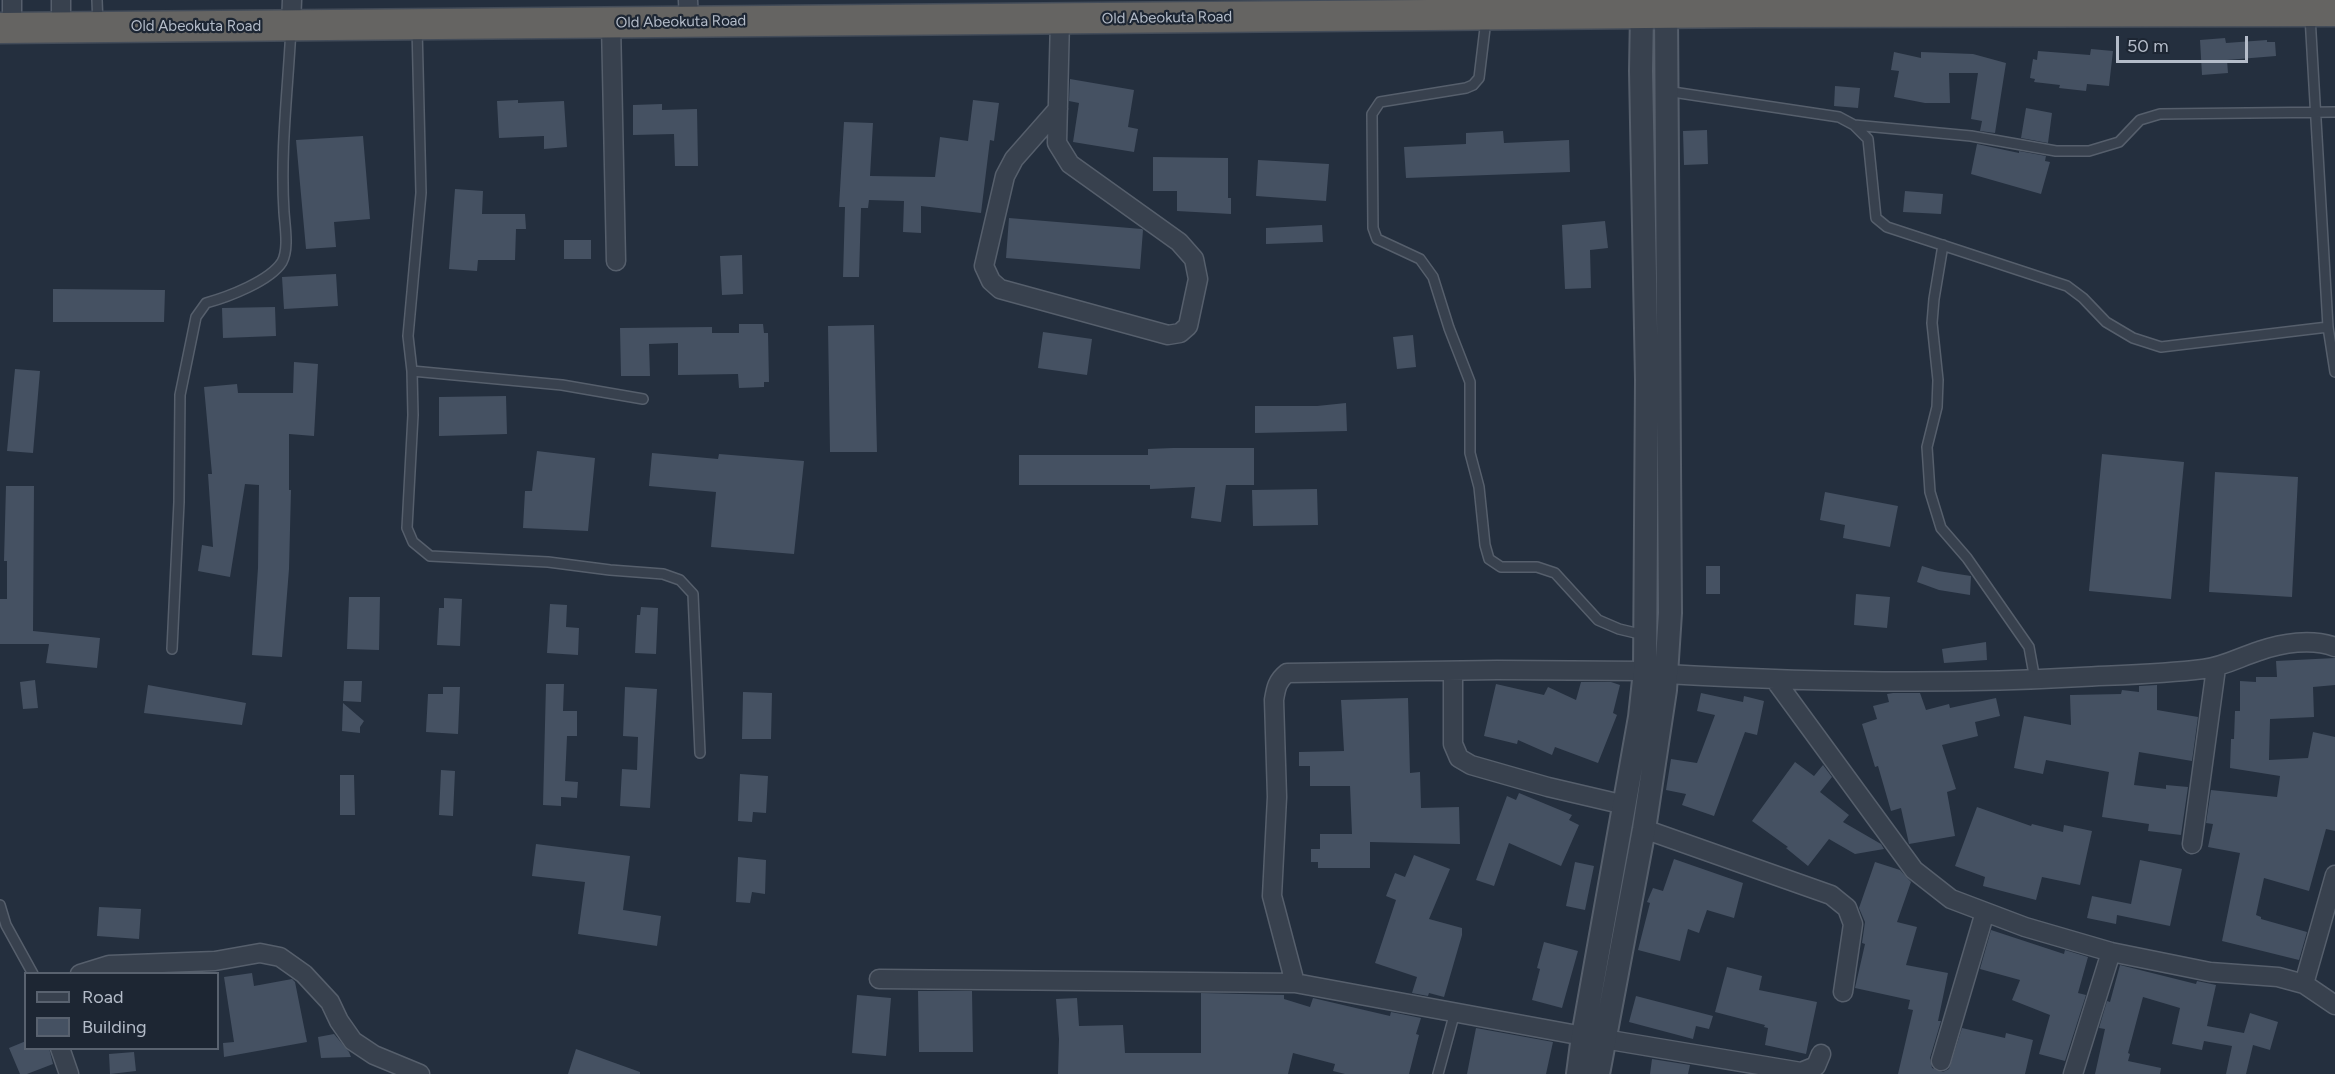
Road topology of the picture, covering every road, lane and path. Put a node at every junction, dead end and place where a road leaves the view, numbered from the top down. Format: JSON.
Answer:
{"nodes":[{"id":1,"x":61,"y":0,"type":"edge"},
{"id":2,"x":1756,"y":6,"type":"edge"},
{"id":3,"x":2169,"y":6,"type":"edge"},
{"id":4,"x":2213,"y":6,"type":"edge"},
{"id":5,"x":1130,"y":9,"type":"edge"},
{"id":6,"x":689,"y":11,"type":"edge"},
{"id":7,"x":2322,"y":11,"type":"edge"},
{"id":8,"x":292,"y":13,"type":"edge"},
{"id":9,"x":1654,"y":13,"type":"junction"},
{"id":10,"x":98,"y":14,"type":"edge"},
{"id":11,"x":1487,"y":15,"type":"junction"},
{"id":12,"x":8,"y":19,"type":"edge"},
{"id":13,"x":1060,"y":19,"type":"junction"},
{"id":14,"x":611,"y":23,"type":"junction"},
{"id":15,"x":417,"y":25,"type":"junction"},
{"id":16,"x":61,"y":29,"type":"junction"},
{"id":17,"x":1666,"y":91,"type":"junction"},
{"id":18,"x":1058,"y":109,"type":"junction"},
{"id":19,"x":2335,"y":112,"type":"edge"},
{"id":20,"x":2315,"y":113,"type":"junction"},
{"id":21,"x":1854,"y":125,"type":"junction"},
{"id":22,"x":1943,"y":246,"type":"junction"},
{"id":23,"x":616,"y":261,"type":"dead end"},
{"id":24,"x":2328,"y":327,"type":"junction"},
{"id":25,"x":412,"y":371,"type":"junction"},
{"id":26,"x":2335,"y":372,"type":"edge"},
{"id":27,"x":643,"y":399,"type":"dead end"},
{"id":28,"x":1646,"y":635,"type":"junction"},
{"id":29,"x":2335,"y":646,"type":"edge"},
{"id":30,"x":172,"y":649,"type":"dead end"},
{"id":31,"x":2216,"y":668,"type":"junction"},
{"id":32,"x":1453,"y":670,"type":"junction"},
{"id":33,"x":1656,"y":673,"type":"junction"},
{"id":34,"x":1775,"y":680,"type":"junction"},
{"id":35,"x":2035,"y":680,"type":"junction"},
{"id":36,"x":700,"y":753,"type":"dead end"},
{"id":37,"x":1625,"y":805,"type":"junction"},
{"id":38,"x":1644,"y":829,"type":"junction"},
{"id":39,"x":2192,"y":844,"type":"dead end"},
{"id":40,"x":2335,"y":875,"type":"edge"},
{"id":41,"x":0,"y":905,"type":"edge"},
{"id":42,"x":1985,"y":912,"type":"junction"},
{"id":43,"x":2111,"y":952,"type":"junction"},
{"id":44,"x":32,"y":972,"type":"edge"},
{"id":45,"x":86,"y":972,"type":"edge"},
{"id":46,"x":879,"y":979,"type":"dead end"},
{"id":47,"x":1295,"y":983,"type":"junction"},
{"id":48,"x":2304,"y":984,"type":"junction"},
{"id":49,"x":1844,"y":992,"type":"dead end"},
{"id":50,"x":2335,"y":1005,"type":"edge"},
{"id":51,"x":1455,"y":1012,"type":"junction"},
{"id":52,"x":1593,"y":1038,"type":"junction"},
{"id":53,"x":61,"y":1050,"type":"edge"},
{"id":54,"x":1821,"y":1054,"type":"dead end"},
{"id":55,"x":1941,"y":1061,"type":"dead end"},
{"id":56,"x":69,"y":1074,"type":"edge"},
{"id":57,"x":420,"y":1074,"type":"edge"},
{"id":58,"x":1438,"y":1074,"type":"edge"},
{"id":59,"x":1578,"y":1074,"type":"edge"},
{"id":60,"x":1598,"y":1074,"type":"edge"},
{"id":61,"x":2073,"y":1074,"type":"edge"}],
"edges":[{"from":1,"to":16,"type":"street"},
{"from":2,"to":3,"type":"highway","name":"Old Abeokuta Road"},
{"from":2,"to":9,"type":"highway","name":"Old Abeokuta Road"},
{"from":3,"to":4,"type":"highway","name":"Old Abeokuta Road"},
{"from":4,"to":7,"type":"highway","name":"Old Abeokuta Road"},
{"from":5,"to":11,"type":"highway","name":"Old Abeokuta Road"},
{"from":5,"to":13,"type":"highway","name":"Old Abeokuta Road"},
{"from":6,"to":13,"type":"highway","name":"Old Abeokuta Road"},
{"from":6,"to":14,"type":"highway","name":"Old Abeokuta Road"},
{"from":7,"to":20,"type":"lane"},
{"from":8,"to":10,"type":"highway","name":"Old Abeokuta Road"},
{"from":8,"to":15,"type":"highway","name":"Old Abeokuta Road"},
{"from":8,"to":30,"type":"lane"},
{"from":9,"to":11,"type":"highway","name":"Old Abeokuta Road"},
{"from":9,"to":17,"type":"street"},
{"from":9,"to":28,"type":"street"},
{"from":10,"to":16,"type":"highway","name":"Old Abeokuta Road"},
{"from":11,"to":28,"type":"lane"},
{"from":12,"to":16,"type":"highway","name":"Old Abeokuta Road"},
{"from":13,"to":18,"type":"street"},
{"from":14,"to":15,"type":"highway","name":"Old Abeokuta Road"},
{"from":14,"to":23,"type":"street"},
{"from":15,"to":25,"type":"lane"},
{"from":17,"to":21,"type":"lane"},
{"from":17,"to":33,"type":"street"},
{"from":18,"to":18,"type":"street"},
{"from":19,"to":20,"type":"lane"},
{"from":20,"to":21,"type":"lane"},
{"from":20,"to":24,"type":"lane"},
{"from":21,"to":22,"type":"lane"},
{"from":22,"to":24,"type":"lane"},
{"from":22,"to":35,"type":"lane"},
{"from":24,"to":26,"type":"lane"},
{"from":25,"to":27,"type":"lane"},
{"from":25,"to":36,"type":"lane"},
{"from":28,"to":33,"type":"street"},
{"from":29,"to":31,"type":"street"},
{"from":31,"to":35,"type":"street"},
{"from":31,"to":39,"type":"street"},
{"from":32,"to":33,"type":"street"},
{"from":32,"to":37,"type":"street"},
{"from":32,"to":47,"type":"street"},
{"from":33,"to":34,"type":"street"},
{"from":33,"to":37,"type":"street"},
{"from":33,"to":38,"type":"street"},
{"from":34,"to":35,"type":"street"},
{"from":34,"to":42,"type":"street"},
{"from":37,"to":52,"type":"street"},
{"from":38,"to":49,"type":"street"},
{"from":38,"to":52,"type":"street"},
{"from":40,"to":48,"type":"street"},
{"from":41,"to":44,"type":"lane"},
{"from":42,"to":43,"type":"street"},
{"from":42,"to":55,"type":"street"},
{"from":43,"to":48,"type":"street"},
{"from":43,"to":61,"type":"street"},
{"from":45,"to":57,"type":"street"},
{"from":46,"to":47,"type":"street"},
{"from":47,"to":51,"type":"street"},
{"from":48,"to":50,"type":"street"},
{"from":51,"to":52,"type":"street"},
{"from":51,"to":58,"type":"lane"},
{"from":52,"to":54,"type":"street"},
{"from":52,"to":59,"type":"street"},
{"from":52,"to":60,"type":"street"},
{"from":53,"to":56,"type":"street"}]}
